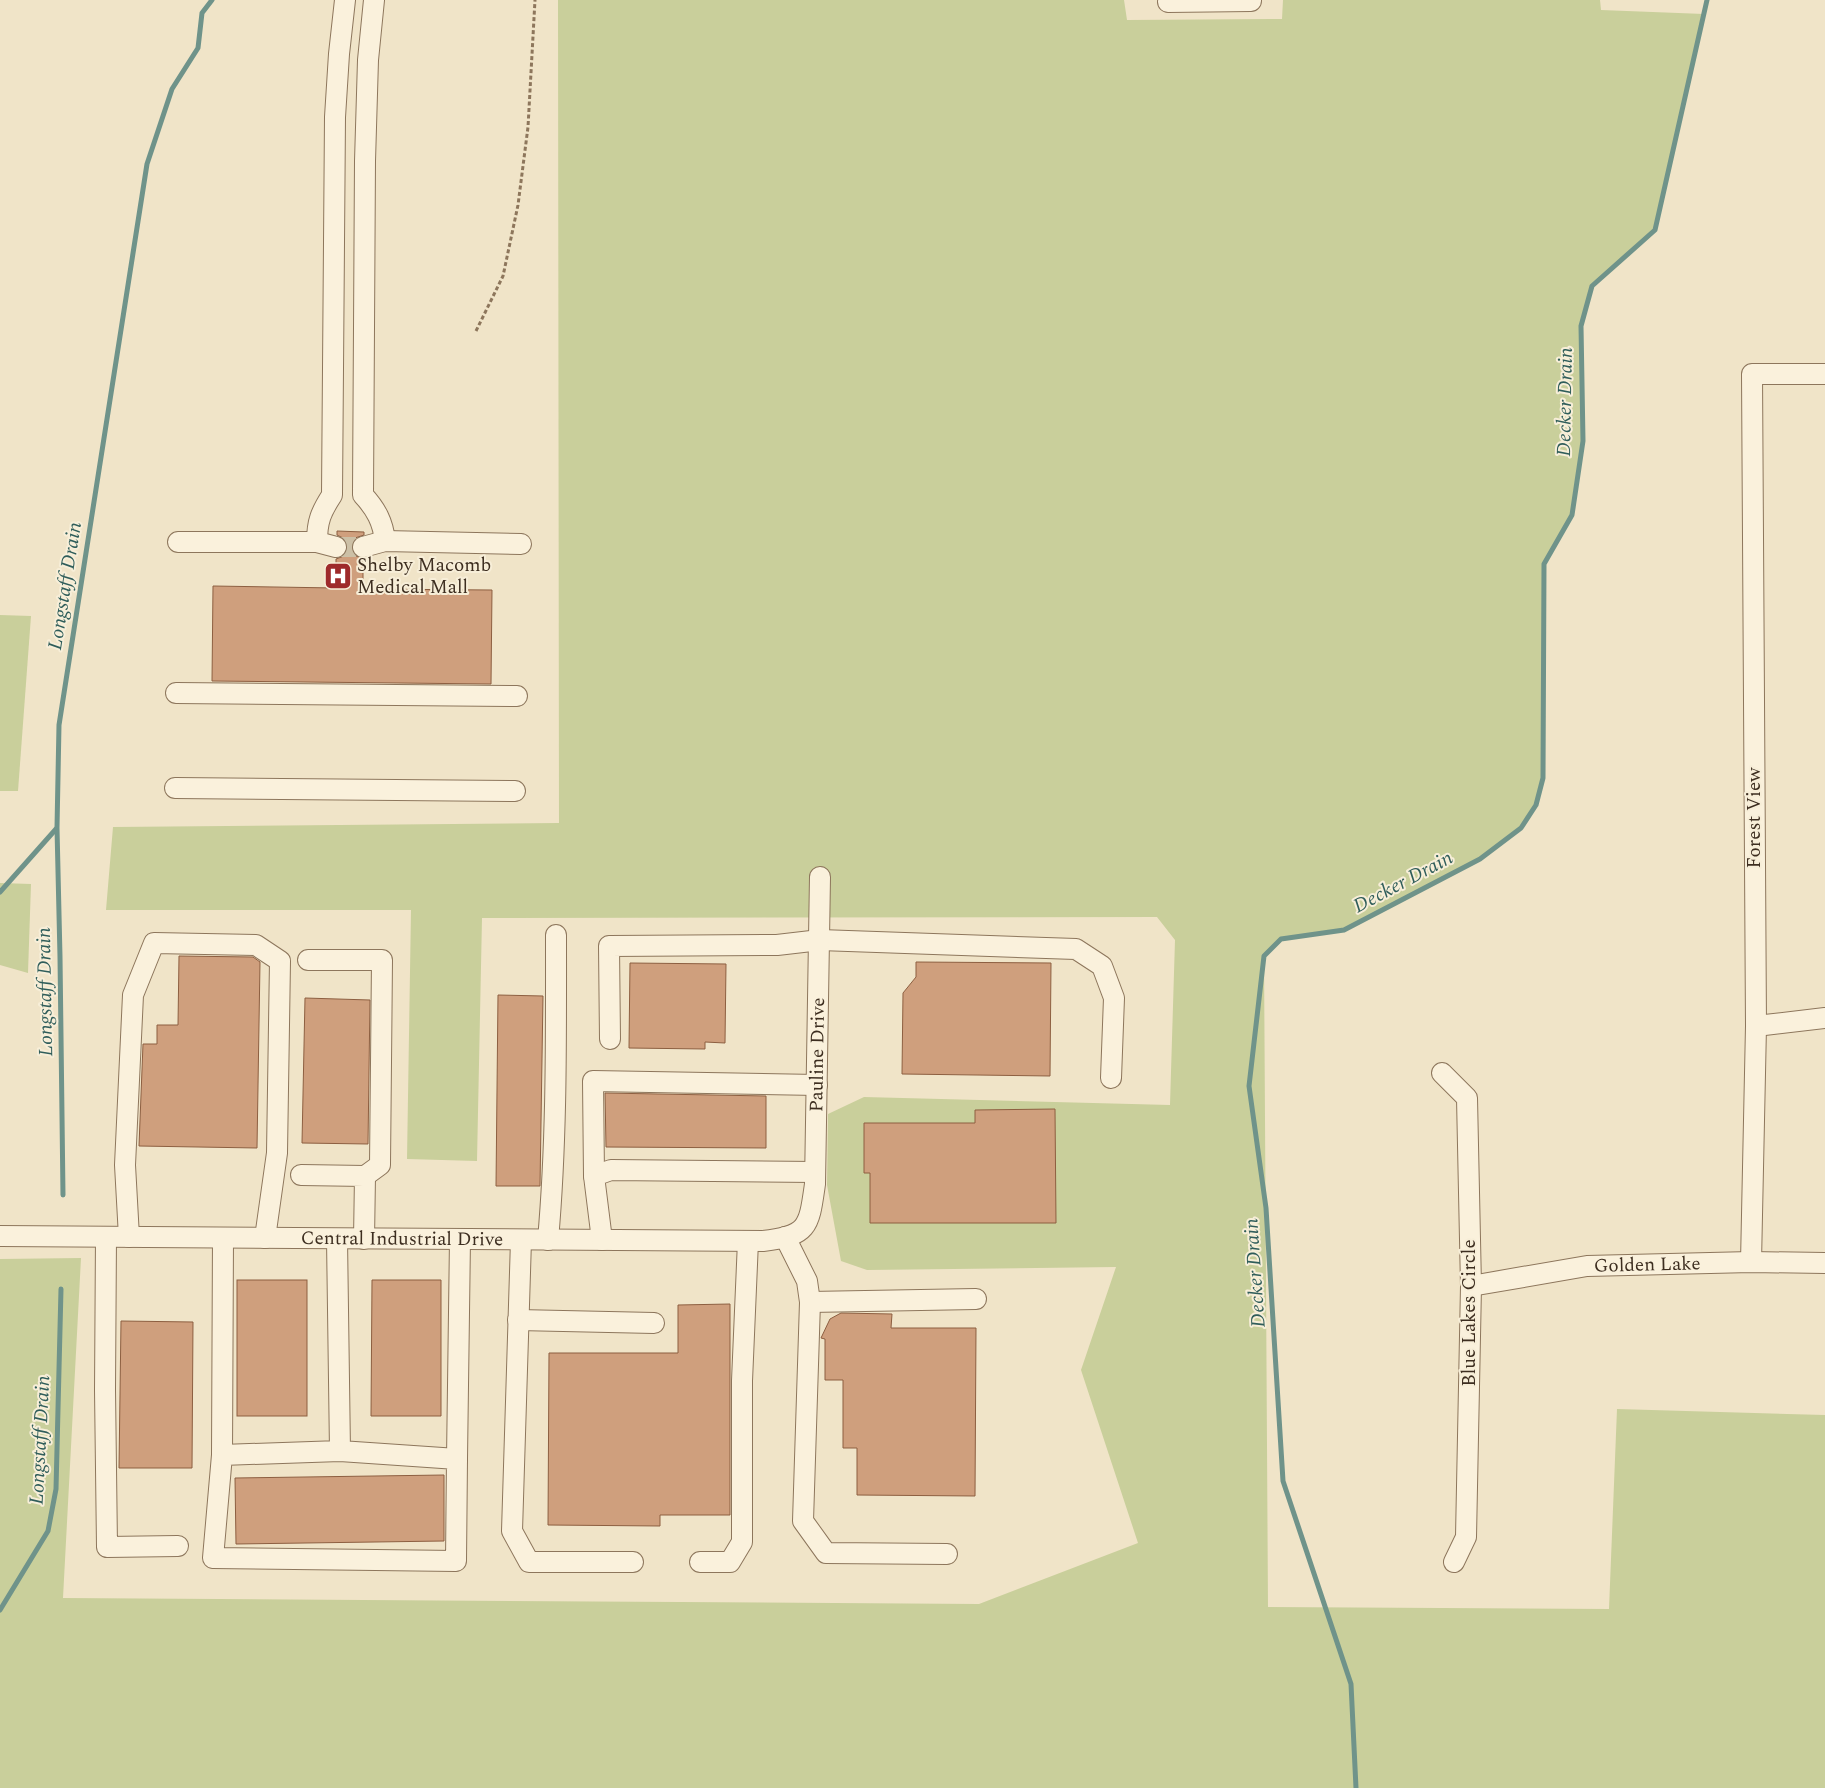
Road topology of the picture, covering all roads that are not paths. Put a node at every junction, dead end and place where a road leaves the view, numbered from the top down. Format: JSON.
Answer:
{"nodes":[{"id":1,"x":345,"y":0,"type":"edge"},
{"id":2,"x":374,"y":0,"type":"edge"},
{"id":3,"x":1251,"y":0,"type":"edge"},
{"id":4,"x":1168,"y":2,"type":"dead end"},
{"id":5,"x":339,"y":60,"type":"junction"},
{"id":6,"x":368,"y":60,"type":"junction"},
{"id":7,"x":335,"y":161,"type":"junction"},
{"id":8,"x":364,"y":161,"type":"junction"},
{"id":9,"x":335,"y":259,"type":"junction"},
{"id":10,"x":365,"y":259,"type":"junction"},
{"id":11,"x":334,"y":358,"type":"junction"},
{"id":12,"x":365,"y":358,"type":"junction"},
{"id":13,"x":1825,"y":374,"type":"edge"},
{"id":14,"x":332,"y":494,"type":"junction"},
{"id":15,"x":363,"y":495,"type":"junction"},
{"id":16,"x":385,"y":541,"type":"junction"},
{"id":17,"x":178,"y":542,"type":"dead end"},
{"id":18,"x":521,"y":544,"type":"dead end"},
{"id":19,"x":363,"y":547,"type":"tunnel mouth"},
{"id":20,"x":176,"y":693,"type":"dead end"},
{"id":21,"x":517,"y":696,"type":"dead end"},
{"id":22,"x":175,"y":788,"type":"dead end"},
{"id":23,"x":515,"y":791,"type":"dead end"},
{"id":24,"x":820,"y":877,"type":"dead end"},
{"id":25,"x":556,"y":935,"type":"dead end"},
{"id":26,"x":820,"y":940,"type":"junction"},
{"id":27,"x":308,"y":960,"type":"dead end"},
{"id":28,"x":1825,"y":1018,"type":"edge"},
{"id":29,"x":1756,"y":1026,"type":"junction"},
{"id":30,"x":610,"y":1039,"type":"dead end"},
{"id":31,"x":1442,"y":1073,"type":"dead end"},
{"id":32,"x":1111,"y":1078,"type":"dead end"},
{"id":33,"x":817,"y":1085,"type":"junction"},
{"id":34,"x":815,"y":1172,"type":"junction"},
{"id":35,"x":301,"y":1175,"type":"dead end"},
{"id":36,"x":365,"y":1176,"type":"junction"},
{"id":37,"x":594,"y":1176,"type":"junction"},
{"id":38,"x":803,"y":1229,"type":"joint"},
{"id":39,"x":0,"y":1236,"type":"edge"},
{"id":40,"x":129,"y":1237,"type":"junction"},
{"id":41,"x":784,"y":1237,"type":"junction"},
{"id":42,"x":106,"y":1238,"type":"junction"},
{"id":43,"x":223,"y":1238,"type":"junction"},
{"id":44,"x":265,"y":1238,"type":"junction"},
{"id":45,"x":338,"y":1239,"type":"junction"},
{"id":46,"x":364,"y":1239,"type":"junction"},
{"id":47,"x":460,"y":1239,"type":"junction"},
{"id":48,"x":521,"y":1240,"type":"junction"},
{"id":49,"x":548,"y":1240,"type":"junction"},
{"id":50,"x":602,"y":1240,"type":"junction"},
{"id":51,"x":748,"y":1241,"type":"junction"},
{"id":52,"x":1751,"y":1262,"type":"junction"},
{"id":53,"x":1825,"y":1263,"type":"edge"},
{"id":54,"x":1471,"y":1286,"type":"junction"},
{"id":55,"x":976,"y":1299,"type":"dead end"},
{"id":56,"x":810,"y":1302,"type":"junction"},
{"id":57,"x":518,"y":1320,"type":"junction"},
{"id":58,"x":654,"y":1323,"type":"dead end"},
{"id":59,"x":340,"y":1451,"type":"junction"},
{"id":60,"x":222,"y":1455,"type":"junction"},
{"id":61,"x":457,"y":1459,"type":"junction"},
{"id":62,"x":178,"y":1546,"type":"dead end"},
{"id":63,"x":946,"y":1554,"type":"dead end"},
{"id":64,"x":633,"y":1562,"type":"dead end"},
{"id":65,"x":700,"y":1562,"type":"dead end"},
{"id":66,"x":1454,"y":1562,"type":"dead end"}],
"edges":[{"from":1,"to":5,"type":"street"},
{"from":2,"to":6,"type":"street"},
{"from":3,"to":4,"type":"street"},
{"from":5,"to":6,"type":"street"},
{"from":5,"to":7,"type":"street"},
{"from":6,"to":8,"type":"street"},
{"from":7,"to":8,"type":"street"},
{"from":7,"to":9,"type":"street"},
{"from":8,"to":10,"type":"street"},
{"from":9,"to":10,"type":"street"},
{"from":9,"to":11,"type":"street"},
{"from":10,"to":12,"type":"street"},
{"from":11,"to":12,"type":"street"},
{"from":11,"to":14,"type":"street"},
{"from":12,"to":15,"type":"street"},
{"from":13,"to":29,"type":"street","name":"Forest View"},
{"from":14,"to":15,"type":"street"},
{"from":14,"to":17,"type":"street"},
{"from":15,"to":16,"type":"street"},
{"from":16,"to":18,"type":"street"},
{"from":16,"to":19,"type":"street"},
{"from":20,"to":21,"type":"street"},
{"from":22,"to":23,"type":"street"},
{"from":24,"to":26,"type":"street","name":"Pauline Drive"},
{"from":25,"to":49,"type":"street"},
{"from":26,"to":30,"type":"street"},
{"from":26,"to":32,"type":"street"},
{"from":26,"to":33,"type":"street","name":"Pauline Drive"},
{"from":27,"to":36,"type":"street"},
{"from":28,"to":29,"type":"street"},
{"from":29,"to":52,"type":"street","name":"Forest View"},
{"from":31,"to":54,"type":"street","name":"Blue Lakes Circle"},
{"from":33,"to":34,"type":"street","name":"Pauline Drive"},
{"from":33,"to":37,"type":"street"},
{"from":34,"to":37,"type":"street"},
{"from":34,"to":38,"type":"street","name":"Pauline Drive"},
{"from":35,"to":36,"type":"street"},
{"from":36,"to":46,"type":"street"},
{"from":37,"to":50,"type":"street"},
{"from":38,"to":41,"type":"street","name":"Central Industrial Drive"},
{"from":39,"to":42,"type":"street","name":"Central Industrial Drive"},
{"from":40,"to":42,"type":"street","name":"Central Industrial Drive"},
{"from":40,"to":43,"type":"street","name":"Central Industrial Drive"},
{"from":40,"to":44,"type":"street"},
{"from":41,"to":51,"type":"street","name":"Central Industrial Drive"},
{"from":41,"to":56,"type":"street"},
{"from":42,"to":62,"type":"street"},
{"from":43,"to":44,"type":"street","name":"Central Industrial Drive"},
{"from":43,"to":60,"type":"street"},
{"from":44,"to":45,"type":"street","name":"Central Industrial Drive"},
{"from":45,"to":46,"type":"street","name":"Central Industrial Drive"},
{"from":45,"to":59,"type":"street"},
{"from":46,"to":47,"type":"street","name":"Central Industrial Drive"},
{"from":47,"to":48,"type":"street","name":"Central Industrial Drive"},
{"from":47,"to":61,"type":"street"},
{"from":48,"to":49,"type":"street","name":"Central Industrial Drive"},
{"from":48,"to":57,"type":"street"},
{"from":49,"to":50,"type":"street","name":"Central Industrial Drive"},
{"from":50,"to":51,"type":"street","name":"Central Industrial Drive"},
{"from":51,"to":65,"type":"street"},
{"from":52,"to":53,"type":"street","name":"Golden Lake"},
{"from":52,"to":54,"type":"street","name":"Golden Lake"},
{"from":54,"to":66,"type":"street","name":"Blue Lakes Circle"},
{"from":55,"to":56,"type":"street"},
{"from":56,"to":63,"type":"street"},
{"from":57,"to":58,"type":"street"},
{"from":57,"to":64,"type":"street"},
{"from":59,"to":60,"type":"street"},
{"from":59,"to":61,"type":"street"},
{"from":60,"to":61,"type":"street"}]}
